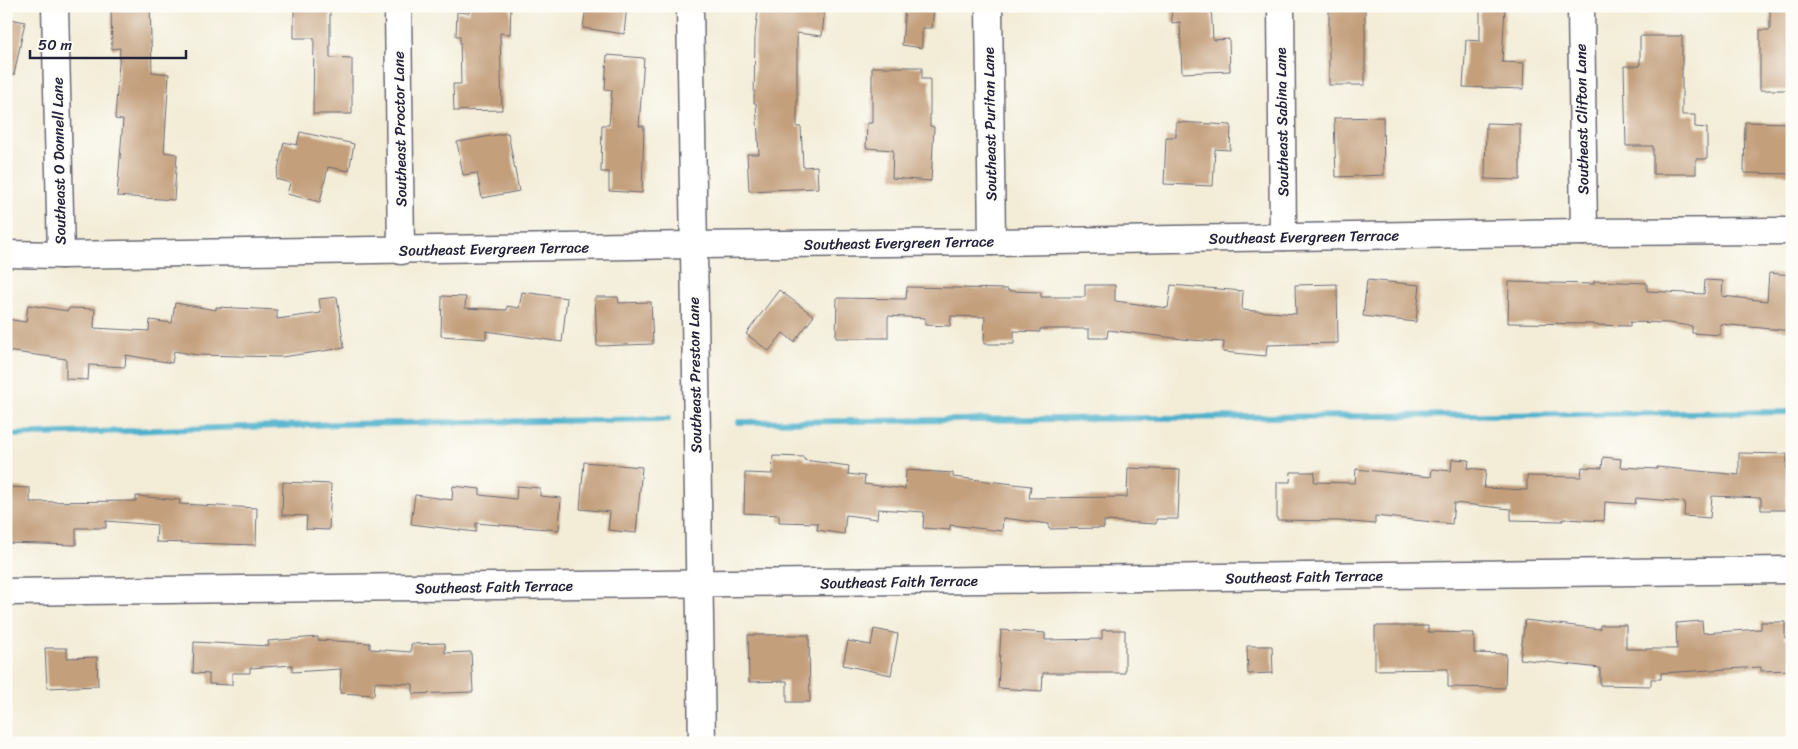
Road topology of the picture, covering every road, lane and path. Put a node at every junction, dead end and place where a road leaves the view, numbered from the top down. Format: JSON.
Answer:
{"nodes":[{"id":1,"x":56,"y":6,"type":"edge"},
{"id":2,"x":398,"y":6,"type":"edge"},
{"id":3,"x":690,"y":6,"type":"edge"},
{"id":4,"x":989,"y":6,"type":"edge"},
{"id":5,"x":1280,"y":6,"type":"edge"},
{"id":6,"x":1581,"y":6,"type":"edge"},
{"id":7,"x":1792,"y":231,"type":"edge"},
{"id":8,"x":1584,"y":232,"type":"junction"},
{"id":9,"x":1283,"y":237,"type":"junction"},
{"id":10,"x":992,"y":242,"type":"junction"},
{"id":11,"x":693,"y":245,"type":"junction"},
{"id":12,"x":401,"y":251,"type":"junction"},
{"id":13,"x":6,"y":254,"type":"edge"},
{"id":14,"x":61,"y":255,"type":"junction"},
{"id":15,"x":1792,"y":570,"type":"edge"},
{"id":16,"x":700,"y":585,"type":"junction"},
{"id":17,"x":6,"y":592,"type":"edge"},
{"id":18,"x":702,"y":743,"type":"edge"}],
"edges":[{"from":1,"to":14,"type":"street","name":"Southeast O Donnell Lane"},
{"from":2,"to":12,"type":"street","name":"Southeast Proctor Lane"},
{"from":3,"to":11,"type":"street","name":"Southeast Preston Lane"},
{"from":4,"to":10,"type":"street","name":"Southeast Puritan Lane"},
{"from":5,"to":9,"type":"street","name":"Southeast Sabina Lane"},
{"from":6,"to":8,"type":"street","name":"Southeast Clifton Lane"},
{"from":7,"to":8,"type":"street","name":"Southeast Evergreen Terrace"},
{"from":8,"to":9,"type":"street","name":"Southeast Evergreen Terrace"},
{"from":9,"to":10,"type":"street","name":"Southeast Evergreen Terrace"},
{"from":10,"to":11,"type":"street","name":"Southeast Evergreen Terrace"},
{"from":11,"to":12,"type":"street","name":"Southeast Evergreen Terrace"},
{"from":11,"to":16,"type":"street","name":"Southeast Preston Lane"},
{"from":12,"to":14,"type":"street","name":"Southeast Evergreen Terrace"},
{"from":13,"to":14,"type":"street","name":"Southeast Evergreen Terrace"},
{"from":15,"to":16,"type":"street","name":"Southeast Faith Terrace"},
{"from":16,"to":17,"type":"street","name":"Southeast Faith Terrace"},
{"from":16,"to":18,"type":"street","name":"Southeast Preston Lane"}]}
